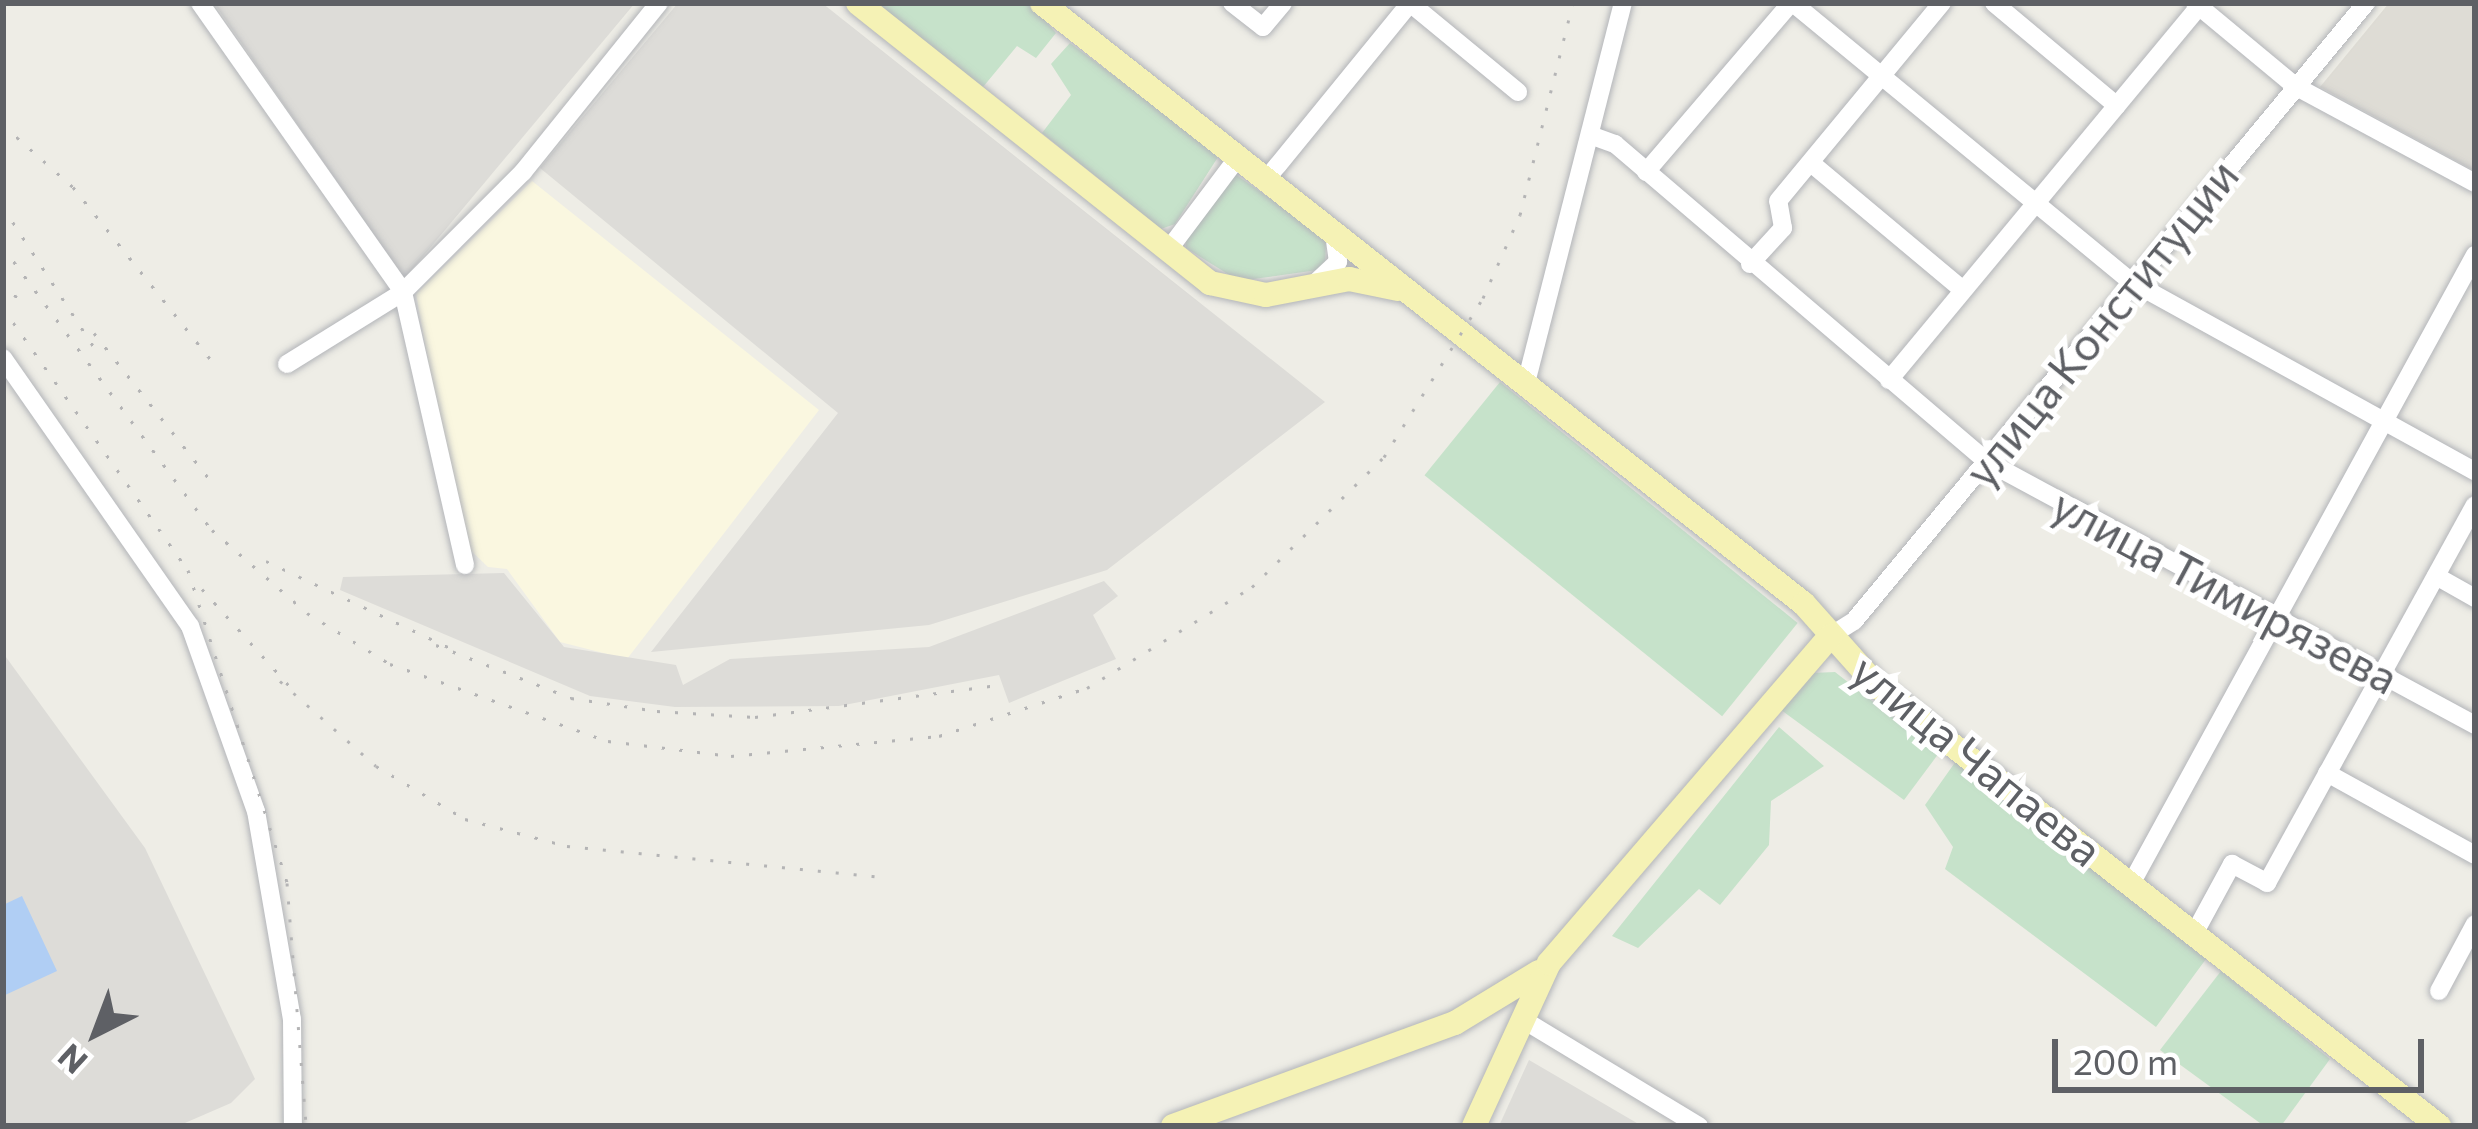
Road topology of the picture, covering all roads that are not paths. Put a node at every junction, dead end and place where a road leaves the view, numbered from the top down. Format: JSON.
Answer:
{"nodes":[{"id":1,"x":200,"y":3,"type":"edge"},
{"id":2,"x":659,"y":3,"type":"edge"},
{"id":3,"x":858,"y":3,"type":"edge"},
{"id":4,"x":1042,"y":3,"type":"edge"},
{"id":5,"x":1232,"y":3,"type":"edge"},
{"id":6,"x":1283,"y":3,"type":"edge"},
{"id":7,"x":1411,"y":3,"type":"edge"},
{"id":8,"x":1623,"y":3,"type":"edge"},
{"id":9,"x":1792,"y":3,"type":"edge"},
{"id":10,"x":1942,"y":3,"type":"edge"},
{"id":11,"x":1994,"y":3,"type":"edge"},
{"id":12,"x":2366,"y":3,"type":"edge"},
{"id":13,"x":2199,"y":4,"type":"edge"},
{"id":14,"x":1882,"y":78,"type":"junction"},
{"id":15,"x":2295,"y":86,"type":"junction"},
{"id":16,"x":1518,"y":92,"type":"dead end"},
{"id":17,"x":2116,"y":106,"type":"junction"},
{"id":18,"x":1590,"y":135,"type":"junction"},
{"id":19,"x":1238,"y":157,"type":"junction"},
{"id":20,"x":1811,"y":163,"type":"junction"},
{"id":21,"x":1646,"y":172,"type":"junction"},
{"id":22,"x":1267,"y":178,"type":"junction"},
{"id":23,"x":2475,"y":183,"type":"edge"},
{"id":24,"x":2033,"y":206,"type":"junction"},
{"id":25,"x":1334,"y":232,"type":"junction"},
{"id":26,"x":1168,"y":249,"type":"junction"},
{"id":27,"x":2475,"y":255,"type":"edge"},
{"id":28,"x":1750,"y":264,"type":"junction"},
{"id":29,"x":2132,"y":282,"type":"junction"},
{"id":30,"x":1310,"y":286,"type":"junction"},
{"id":31,"x":1964,"y":290,"type":"junction"},
{"id":32,"x":403,"y":292,"type":"junction"},
{"id":33,"x":1417,"y":296,"type":"junction"},
{"id":34,"x":3,"y":358,"type":"edge"},
{"id":35,"x":287,"y":364,"type":"dead end"},
{"id":36,"x":1889,"y":380,"type":"junction"},
{"id":37,"x":1526,"y":383,"type":"junction"},
{"id":38,"x":2384,"y":421,"type":"junction"},
{"id":39,"x":1987,"y":461,"type":"junction"},
{"id":40,"x":2475,"y":471,"type":"edge"},
{"id":41,"x":2475,"y":506,"type":"edge"},
{"id":42,"x":465,"y":565,"type":"dead end"},
{"id":43,"x":1759,"y":568,"type":"junction"},
{"id":44,"x":2436,"y":576,"type":"junction"},
{"id":45,"x":2475,"y":598,"type":"edge"},
{"id":46,"x":2276,"y":618,"type":"junction"},
{"id":47,"x":1830,"y":636,"type":"junction"},
{"id":48,"x":1792,"y":671,"type":"junction"},
{"id":49,"x":2382,"y":673,"type":"junction"},
{"id":50,"x":2475,"y":725,"type":"edge"},
{"id":51,"x":2327,"y":772,"type":"junction"},
{"id":52,"x":2475,"y":855,"type":"edge"},
{"id":53,"x":2131,"y":884,"type":"junction"},
{"id":54,"x":2475,"y":924,"type":"edge"},
{"id":55,"x":2194,"y":934,"type":"junction"},
{"id":56,"x":1550,"y":963,"type":"junction"},
{"id":57,"x":2439,"y":991,"type":"dead end"},
{"id":58,"x":1522,"y":1019,"type":"junction"},
{"id":59,"x":1455,"y":1023,"type":"junction"},
{"id":60,"x":293,"y":1126,"type":"edge"},
{"id":61,"x":1174,"y":1126,"type":"edge"},
{"id":62,"x":1474,"y":1126,"type":"edge"},
{"id":63,"x":1699,"y":1126,"type":"edge"},
{"id":64,"x":2439,"y":1126,"type":"edge"}],
"edges":[{"from":1,"to":32,"type":"street"},
{"from":2,"to":32,"type":"street"},
{"from":3,"to":26,"type":"main road"},
{"from":4,"to":19,"type":"main road","name":"улица Чапаева"},
{"from":5,"to":6,"type":"street"},
{"from":7,"to":16,"type":"street"},
{"from":7,"to":22,"type":"street"},
{"from":8,"to":18,"type":"street"},
{"from":9,"to":14,"type":"street"},
{"from":9,"to":21,"type":"street"},
{"from":10,"to":14,"type":"street"},
{"from":11,"to":17,"type":"street"},
{"from":12,"to":15,"type":"street","name":"улица Конституции"},
{"from":13,"to":15,"type":"street"},
{"from":13,"to":17,"type":"street"},
{"from":14,"to":20,"type":"street"},
{"from":14,"to":24,"type":"street"},
{"from":15,"to":23,"type":"street"},
{"from":15,"to":29,"type":"street","name":"улица Конституции"},
{"from":17,"to":24,"type":"street"},
{"from":18,"to":21,"type":"street","name":"улица Тимирязева"},
{"from":18,"to":37,"type":"street"},
{"from":19,"to":22,"type":"main road","name":"улица Чапаева"},
{"from":19,"to":26,"type":"street"},
{"from":20,"to":28,"type":"street"},
{"from":20,"to":31,"type":"street"},
{"from":21,"to":28,"type":"street","name":"улица Тимирязева"},
{"from":22,"to":25,"type":"main road","name":"улица Чапаева"},
{"from":24,"to":29,"type":"street"},
{"from":24,"to":31,"type":"street"},
{"from":25,"to":30,"type":"street"},
{"from":25,"to":33,"type":"main road","name":"улица Чапаева"},
{"from":26,"to":30,"type":"main road"},
{"from":27,"to":38,"type":"street"},
{"from":28,"to":36,"type":"street","name":"улица Тимирязева"},
{"from":29,"to":38,"type":"street"},
{"from":29,"to":39,"type":"street","name":"улица Конституции"},
{"from":30,"to":33,"type":"main road"},
{"from":31,"to":36,"type":"street"},
{"from":32,"to":35,"type":"street"},
{"from":32,"to":42,"type":"street"},
{"from":33,"to":37,"type":"main road","name":"улица Чапаева"},
{"from":34,"to":60,"type":"street"},
{"from":36,"to":39,"type":"street","name":"улица Тимирязева"},
{"from":37,"to":43,"type":"main road","name":"улица Чапаева"},
{"from":38,"to":40,"type":"street"},
{"from":38,"to":46,"type":"street"},
{"from":39,"to":46,"type":"street","name":"улица Тимирязева"},
{"from":39,"to":47,"type":"street","name":"улица Конституции"},
{"from":41,"to":44,"type":"street"},
{"from":43,"to":47,"type":"main road","name":"улица Чапаева"},
{"from":43,"to":48,"type":"main road"},
{"from":44,"to":45,"type":"street"},
{"from":44,"to":49,"type":"street"},
{"from":46,"to":49,"type":"street","name":"улица Тимирязева"},
{"from":46,"to":53,"type":"street"},
{"from":47,"to":48,"type":"main road"},
{"from":47,"to":53,"type":"main road","name":"улица Чапаева"},
{"from":48,"to":56,"type":"main road"},
{"from":49,"to":50,"type":"street","name":"улица Тимирязева"},
{"from":49,"to":51,"type":"street"},
{"from":51,"to":52,"type":"street"},
{"from":51,"to":55,"type":"street"},
{"from":53,"to":55,"type":"main road","name":"улица Чапаева"},
{"from":54,"to":57,"type":"street"},
{"from":55,"to":64,"type":"main road","name":"улица Чапаева"},
{"from":56,"to":58,"type":"main road"},
{"from":56,"to":59,"type":"main road"},
{"from":58,"to":59,"type":"main road"},
{"from":58,"to":62,"type":"main road"},
{"from":58,"to":63,"type":"street"},
{"from":59,"to":61,"type":"main road"}]}
